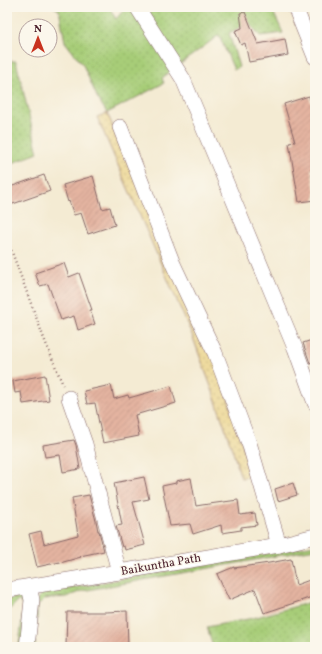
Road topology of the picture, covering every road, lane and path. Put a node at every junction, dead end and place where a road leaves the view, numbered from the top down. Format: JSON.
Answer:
{"nodes":[{"id":1,"x":137,"y":7,"type":"edge"},
{"id":2,"x":295,"y":7,"type":"edge"},
{"id":3,"x":315,"y":57,"type":"edge"},
{"id":4,"x":120,"y":127,"type":"dead end"},
{"id":5,"x":7,"y":239,"type":"edge"},
{"id":6,"x":69,"y":398,"type":"joint"},
{"id":7,"x":315,"y":403,"type":"edge"},
{"id":8,"x":315,"y":536,"type":"edge"},
{"id":9,"x":279,"y":545,"type":"junction"},
{"id":10,"x":120,"y":572,"type":"junction"},
{"id":11,"x":29,"y":587,"type":"junction"},
{"id":12,"x":7,"y":590,"type":"edge"},
{"id":13,"x":27,"y":647,"type":"edge"}],
"edges":[{"from":1,"to":7,"type":"street"},
{"from":2,"to":3,"type":"street"},
{"from":4,"to":9,"type":"street"},
{"from":5,"to":6,"type":"path"},
{"from":6,"to":10,"type":"street"},
{"from":8,"to":9,"type":"street","name":"Baikuntha Path"},
{"from":9,"to":10,"type":"street","name":"Baikuntha Path"},
{"from":10,"to":11,"type":"street","name":"Baikuntha Path"},
{"from":11,"to":12,"type":"street","name":"Baikuntha Path"},
{"from":11,"to":13,"type":"street"}]}
